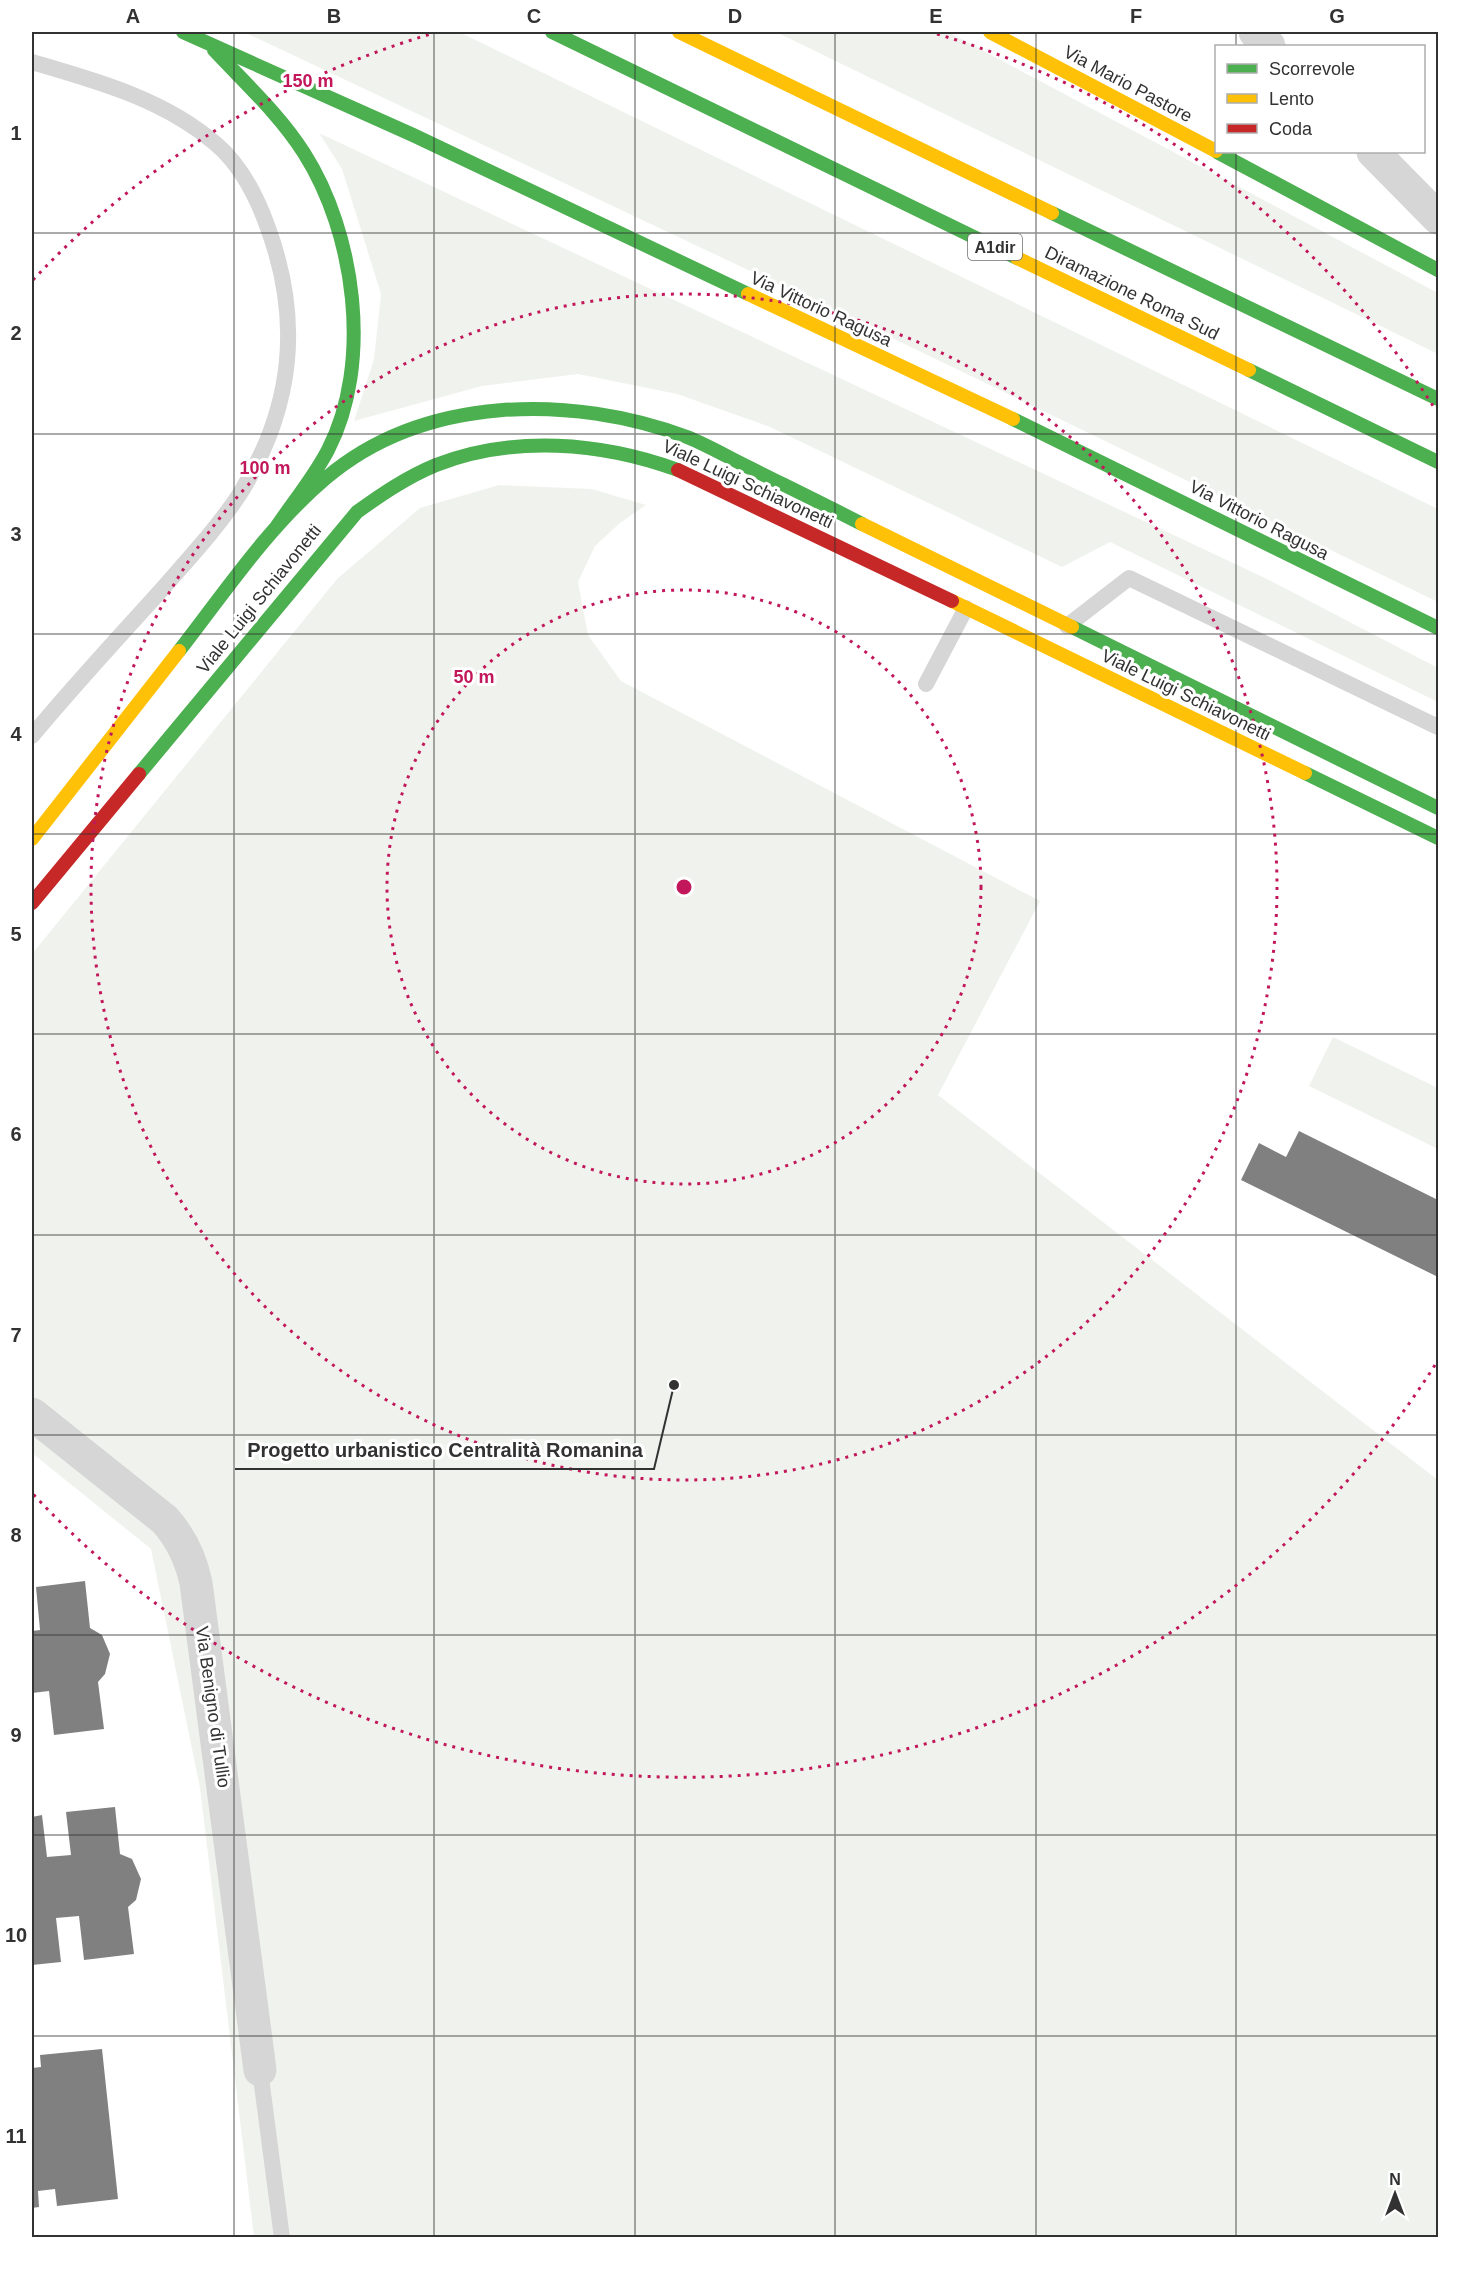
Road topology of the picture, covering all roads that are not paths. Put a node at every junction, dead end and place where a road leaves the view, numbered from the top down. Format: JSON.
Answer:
{"nodes":[{"id":1,"x":183,"y":32,"type":"edge"},
{"id":2,"x":552,"y":32,"type":"edge"},
{"id":3,"x":679,"y":32,"type":"edge"},
{"id":4,"x":990,"y":32,"type":"edge"},
{"id":5,"x":1255,"y":32,"type":"edge"},
{"id":6,"x":205,"y":40,"type":"junction"},
{"id":7,"x":1268,"y":45,"type":"edge"},
{"id":8,"x":32,"y":62,"type":"edge"},
{"id":9,"x":1215,"y":150,"type":"edge"},
{"id":10,"x":1221,"y":153,"type":"edge"},
{"id":11,"x":1374,"y":153,"type":"edge"},
{"id":12,"x":1438,"y":218,"type":"edge"},
{"id":13,"x":1438,"y":270,"type":"edge"},
{"id":14,"x":1438,"y":399,"type":"edge"},
{"id":15,"x":1438,"y":462,"type":"edge"},
{"id":16,"x":277,"y":526,"type":"junction"},
{"id":17,"x":966,"y":608,"type":"junction"},
{"id":18,"x":1066,"y":626,"type":"junction"},
{"id":19,"x":1438,"y":628,"type":"edge"},
{"id":20,"x":926,"y":684,"type":"dead end"},
{"id":21,"x":1438,"y":727,"type":"edge"},
{"id":22,"x":32,"y":736,"type":"edge"},
{"id":23,"x":1438,"y":808,"type":"edge"},
{"id":24,"x":1438,"y":838,"type":"edge"},
{"id":25,"x":32,"y":839,"type":"edge"},
{"id":26,"x":32,"y":903,"type":"edge"},
{"id":27,"x":32,"y":1414,"type":"edge"},
{"id":28,"x":260,"y":2070,"type":"joint"},
{"id":29,"x":282,"y":2238,"type":"edge"}],
"edges":[{"from":1,"to":6,"type":"main road","name":"Via Vittorio Ragusa"},
{"from":2,"to":15,"type":"main road","name":"Diramazione Roma Sud","number":"A1dir"},
{"from":3,"to":14,"type":"main road"},
{"from":4,"to":9,"type":"main road","name":"Via Mario Pastore"},
{"from":5,"to":7,"type":"street"},
{"from":6,"to":16,"type":"main road"},
{"from":6,"to":19,"type":"main road","name":"Via Vittorio Ragusa"},
{"from":8,"to":22,"type":"lane"},
{"from":10,"to":13,"type":"main road","name":"Via Mario Pastore"},
{"from":11,"to":12,"type":"street"},
{"from":16,"to":18,"type":"main road","name":"Viale Luigi Schiavonetti"},
{"from":16,"to":25,"type":"main road","name":"Viale Luigi Schiavonetti"},
{"from":17,"to":20,"type":"lane"},
{"from":17,"to":24,"type":"main road","name":"Viale Luigi Schiavonetti"},
{"from":17,"to":26,"type":"main road","name":"Viale Luigi Schiavonetti"},
{"from":18,"to":21,"type":"lane"},
{"from":18,"to":23,"type":"main road","name":"Viale Luigi Schiavonetti"},
{"from":27,"to":28,"type":"street","name":"Via Benigno di Tullio"},
{"from":28,"to":29,"type":"lane"}]}
